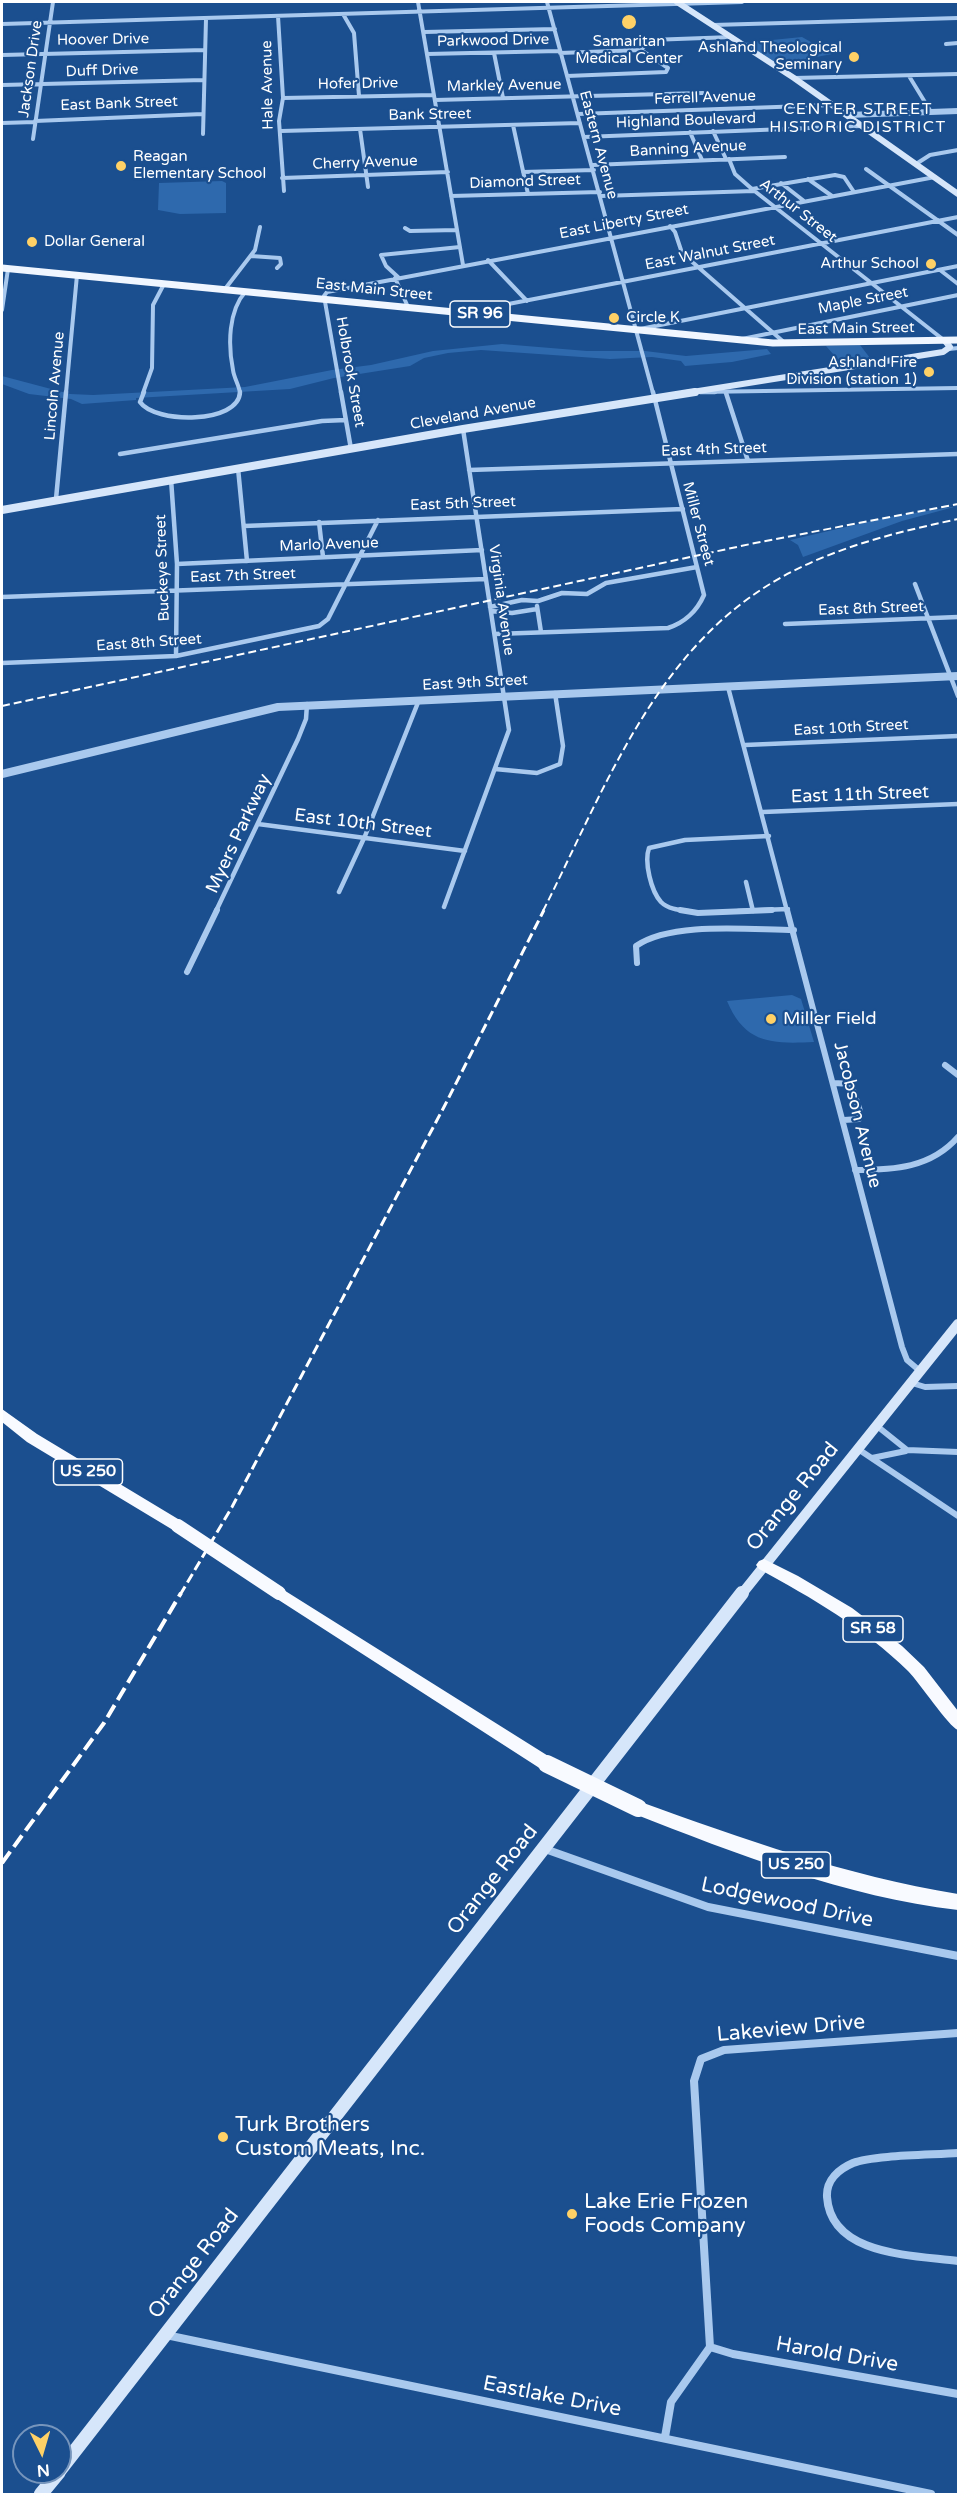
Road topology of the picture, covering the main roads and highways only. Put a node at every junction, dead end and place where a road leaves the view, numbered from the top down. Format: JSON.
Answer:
{"nodes":[{"id":1,"x":679,"y":3,"type":"edge"},
{"id":2,"x":958,"y":194,"type":"edge"},
{"id":3,"x":5,"y":268,"type":"edge"},
{"id":4,"x":958,"y":340,"type":"edge"},
{"id":5,"x":945,"y":341,"type":"junction"},
{"id":6,"x":2,"y":510,"type":"edge"},
{"id":7,"x":958,"y":1324,"type":"edge"},
{"id":8,"x":2,"y":1415,"type":"edge"},
{"id":9,"x":764,"y":1564,"type":"junction"},
{"id":10,"x":958,"y":1723,"type":"edge"},
{"id":11,"x":958,"y":1902,"type":"edge"},
{"id":12,"x":72,"y":2455,"type":"edge"}],
"edges":[{"from":1,"to":2,"type":"main road"},
{"from":3,"to":5,"type":"main road","name":"East Main Street","number":"SR 96"},
{"from":4,"to":5,"type":"main road","name":"East Main Street","number":"SR 96"},
{"from":5,"to":6,"type":"main road","name":"Cleveland Avenue"},
{"from":7,"to":9,"type":"main road","name":"Orange Road"},
{"from":8,"to":11,"type":"highway","number":"US 250","bridge":true},
{"from":9,"to":10,"type":"highway","number":"SR 58"},
{"from":9,"to":12,"type":"main road","name":"Orange Road"}]}
